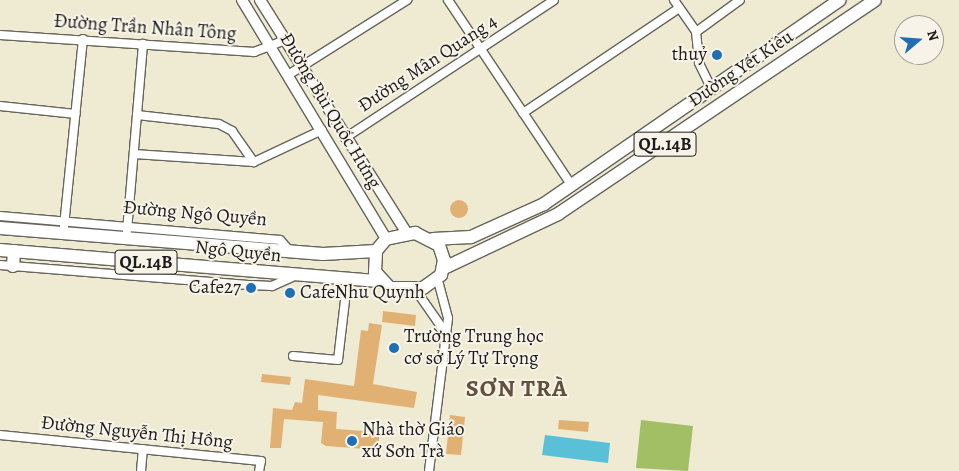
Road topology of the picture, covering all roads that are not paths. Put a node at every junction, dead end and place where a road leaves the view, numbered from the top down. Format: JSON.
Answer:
{"nodes":[{"id":1,"x":242,"y":0,"type":"edge"},
{"id":2,"x":260,"y":0,"type":"edge"},
{"id":3,"x":408,"y":0,"type":"edge"},
{"id":4,"x":448,"y":0,"type":"edge"},
{"id":5,"x":554,"y":0,"type":"edge"},
{"id":6,"x":674,"y":0,"type":"edge"},
{"id":7,"x":740,"y":0,"type":"edge"},
{"id":8,"x":840,"y":0,"type":"edge"},
{"id":9,"x":875,"y":0,"type":"edge"},
{"id":10,"x":680,"y":8,"type":"junction"},
{"id":11,"x":696,"y":32,"type":"junction"},
{"id":12,"x":0,"y":35,"type":"edge"},
{"id":13,"x":84,"y":39,"type":"junction"},
{"id":14,"x":285,"y":40,"type":"junction"},
{"id":15,"x":142,"y":44,"type":"junction"},
{"id":16,"x":270,"y":46,"type":"junction"},
{"id":17,"x":480,"y":49,"type":"junction"},
{"id":18,"x":301,"y":67,"type":"junction"},
{"id":19,"x":288,"y":75,"type":"junction"},
{"id":20,"x":712,"y":90,"type":"junction"},
{"id":21,"x":0,"y":106,"type":"edge"},
{"id":22,"x":523,"y":113,"type":"junction"},
{"id":23,"x":76,"y":114,"type":"junction"},
{"id":24,"x":137,"y":115,"type":"junction"},
{"id":25,"x":322,"y":130,"type":"junction"},
{"id":26,"x":345,"y":138,"type":"junction"},
{"id":27,"x":134,"y":154,"type":"junction"},
{"id":28,"x":254,"y":162,"type":"junction"},
{"id":29,"x":572,"y":186,"type":"junction"},
{"id":30,"x":0,"y":216,"type":"edge"},
{"id":31,"x":0,"y":228,"type":"edge"},
{"id":32,"x":64,"y":228,"type":"junction"},
{"id":33,"x":127,"y":233,"type":"junction"},
{"id":34,"x":407,"y":233,"type":"junction"},
{"id":35,"x":386,"y":239,"type":"junction"},
{"id":36,"x":433,"y":239,"type":"junction"},
{"id":37,"x":0,"y":250,"type":"edge"},
{"id":38,"x":14,"y":251,"type":"junction"},
{"id":39,"x":376,"y":251,"type":"junction"},
{"id":40,"x":6,"y":265,"type":"edge"},
{"id":41,"x":440,"y":274,"type":"junction"},
{"id":42,"x":292,"y":277,"type":"junction"},
{"id":43,"x":379,"y":280,"type":"junction"},
{"id":44,"x":414,"y":290,"type":"junction"},
{"id":45,"x":346,"y":292,"type":"dead end"},
{"id":46,"x":445,"y":332,"type":"junction"},
{"id":47,"x":293,"y":356,"type":"dead end"},
{"id":48,"x":0,"y":435,"type":"edge"},
{"id":49,"x":143,"y":449,"type":"junction"},
{"id":50,"x":141,"y":471,"type":"edge"},
{"id":51,"x":259,"y":471,"type":"edge"},
{"id":52,"x":429,"y":471,"type":"edge"}],
"edges":[{"from":1,"to":16,"type":"street","name":"Đường Bùi Quốc Hưng"},
{"from":2,"to":14,"type":"street","name":"Đường Bùi Quốc Hưng"},
{"from":3,"to":18,"type":"street"},
{"from":4,"to":17,"type":"street"},
{"from":5,"to":17,"type":"street","name":"Đường Mân Quang 4"},
{"from":6,"to":10,"type":"street"},
{"from":7,"to":11,"type":"street"},
{"from":8,"to":20,"type":"highway","name":"Đường Yết Kiêu","number":"QL.14B"},
{"from":9,"to":41,"type":"highway","name":"Đường Yết Kiêu","number":"QL.14B"},
{"from":10,"to":11,"type":"street"},
{"from":10,"to":22,"type":"street"},
{"from":11,"to":20,"type":"street"},
{"from":12,"to":13,"type":"street","name":"Đường Trần Nhân Tông"},
{"from":13,"to":15,"type":"street","name":"Đường Trần Nhân Tông"},
{"from":13,"to":23,"type":"street"},
{"from":14,"to":16,"type":"street","name":"Đường Trần Nhân Tông"},
{"from":14,"to":18,"type":"street","name":"Đường Bùi Quốc Hưng"},
{"from":15,"to":16,"type":"street","name":"Đường Trần Nhân Tông"},
{"from":15,"to":24,"type":"street"},
{"from":16,"to":19,"type":"street","name":"Đường Bùi Quốc Hưng"},
{"from":17,"to":22,"type":"street"},
{"from":17,"to":26,"type":"street","name":"Đường Mân Quang 4"},
{"from":18,"to":19,"type":"street"},
{"from":18,"to":26,"type":"street","name":"Đường Bùi Quốc Hưng"},
{"from":19,"to":25,"type":"street","name":"Đường Bùi Quốc Hưng"},
{"from":20,"to":29,"type":"highway","name":"Đường Yết Kiêu","number":"QL.14B"},
{"from":21,"to":23,"type":"street"},
{"from":22,"to":29,"type":"street"},
{"from":23,"to":32,"type":"street"},
{"from":24,"to":27,"type":"street"},
{"from":24,"to":28,"type":"street"},
{"from":25,"to":28,"type":"street"},
{"from":25,"to":35,"type":"street","name":"Đường Bùi Quốc Hưng"},
{"from":26,"to":34,"type":"street","name":"Đường Bùi Quốc Hưng"},
{"from":27,"to":28,"type":"street"},
{"from":27,"to":33,"type":"street"},
{"from":29,"to":36,"type":"highway","name":"Đường Yết Kiêu","number":"QL.14B"},
{"from":30,"to":32,"type":"street"},
{"from":31,"to":32,"type":"highway","name":"Ngô Quyền","number":"QL.14B"},
{"from":32,"to":33,"type":"highway","name":"Ngô Quyền","number":"QL.14B"},
{"from":33,"to":39,"type":"highway","name":"Ngô Quyền","number":"QL.14B"},
{"from":34,"to":35,"type":"highway"},
{"from":34,"to":36,"type":"highway"},
{"from":35,"to":39,"type":"highway"},
{"from":36,"to":41,"type":"highway"},
{"from":37,"to":38,"type":"highway","name":"Ngô Quyền","number":"QL.14B"},
{"from":38,"to":40,"type":"highway"},
{"from":38,"to":42,"type":"highway","name":"Ngô Quyền","number":"QL.14B"},
{"from":39,"to":43,"type":"highway"},
{"from":40,"to":42,"type":"street"},
{"from":41,"to":44,"type":"highway"},
{"from":41,"to":46,"type":"street"},
{"from":42,"to":43,"type":"highway","number":"QL.14B"},
{"from":43,"to":44,"type":"highway"},
{"from":44,"to":46,"type":"street"},
{"from":45,"to":47,"type":"street"},
{"from":46,"to":52,"type":"street"},
{"from":48,"to":49,"type":"street","name":"Đường Nguyễn Thị Hồng"},
{"from":49,"to":50,"type":"street"},
{"from":49,"to":51,"type":"street","name":"Đường Nguyễn Thị Hồng"}]}
